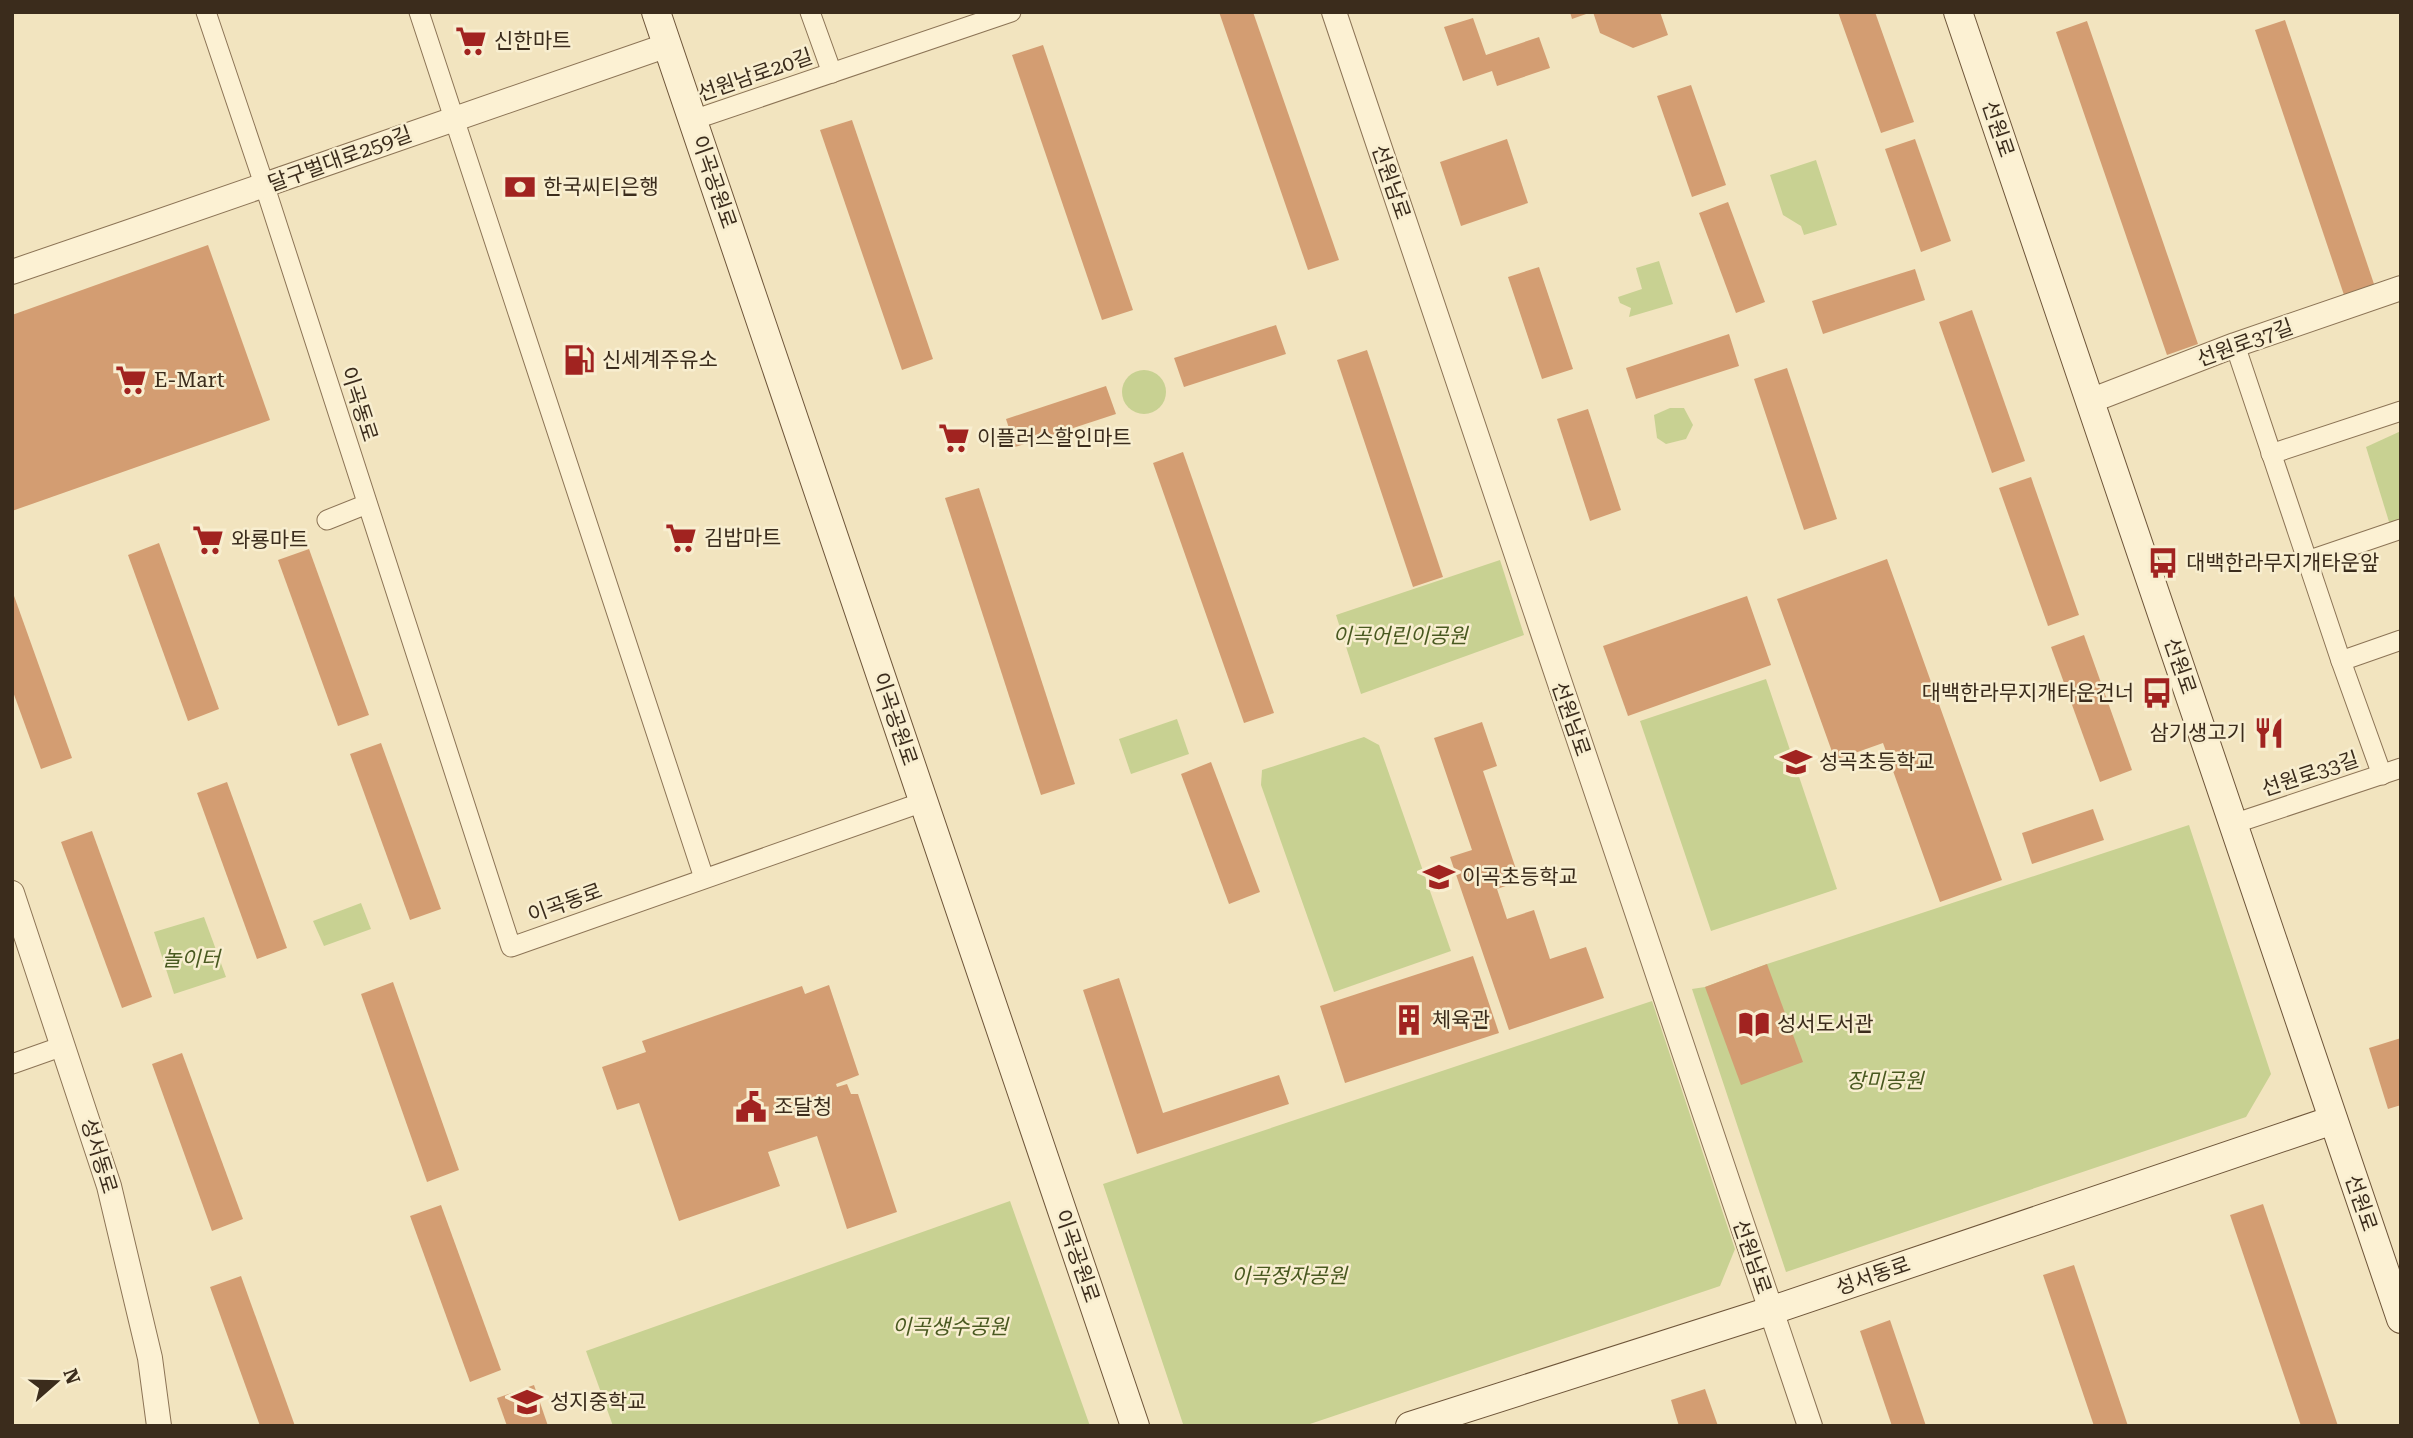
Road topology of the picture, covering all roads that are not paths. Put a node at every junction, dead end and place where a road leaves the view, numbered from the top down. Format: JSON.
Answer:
{"nodes":[{"id":1,"x":206,"y":12,"type":"edge"},
{"id":2,"x":419,"y":12,"type":"edge"},
{"id":3,"x":656,"y":12,"type":"edge"},
{"id":4,"x":810,"y":12,"type":"edge"},
{"id":5,"x":959,"y":12,"type":"edge"},
{"id":6,"x":1011,"y":12,"type":"edge"},
{"id":7,"x":1334,"y":12,"type":"edge"},
{"id":8,"x":1958,"y":12,"type":"edge"},
{"id":9,"x":994,"y":16,"type":"edge"},
{"id":10,"x":668,"y":46,"type":"junction"},
{"id":11,"x":832,"y":73,"type":"junction"},
{"id":12,"x":454,"y":117,"type":"junction"},
{"id":13,"x":692,"y":120,"type":"junction"},
{"id":14,"x":265,"y":187,"type":"junction"},
{"id":15,"x":12,"y":272,"type":"edge"},
{"id":16,"x":2401,"y":288,"type":"edge"},
{"id":17,"x":2235,"y":345,"type":"junction"},
{"id":18,"x":2090,"y":401,"type":"junction"},
{"id":19,"x":2401,"y":411,"type":"edge"},
{"id":20,"x":2271,"y":454,"type":"junction"},
{"id":21,"x":367,"y":504,"type":"junction"},
{"id":22,"x":327,"y":520,"type":"dead end"},
{"id":23,"x":2401,"y":529,"type":"edge"},
{"id":24,"x":2307,"y":561,"type":"junction"},
{"id":25,"x":2401,"y":640,"type":"edge"},
{"id":26,"x":2341,"y":661,"type":"junction"},
{"id":27,"x":2391,"y":771,"type":"edge"},
{"id":28,"x":923,"y":802,"type":"junction"},
{"id":29,"x":2233,"y":824,"type":"junction"},
{"id":30,"x":704,"y":878,"type":"junction"},
{"id":31,"x":12,"y":893,"type":"edge"},
{"id":32,"x":63,"y":1046,"type":"junction"},
{"id":33,"x":12,"y":1064,"type":"edge"},
{"id":34,"x":2333,"y":1120,"type":"junction"},
{"id":35,"x":1770,"y":1311,"type":"junction"},
{"id":36,"x":2401,"y":1319,"type":"edge"},
{"id":37,"x":159,"y":1426,"type":"edge"},
{"id":38,"x":1135,"y":1426,"type":"edge"},
{"id":39,"x":1410,"y":1426,"type":"edge"},
{"id":40,"x":1810,"y":1426,"type":"edge"}],
"edges":[{"from":1,"to":14,"type":"street","name":"이곡동로"},
{"from":2,"to":12,"type":"street"},
{"from":3,"to":10,"type":"main road","name":"이곡공원로"},
{"from":4,"to":11,"type":"street","name":"선원남로20길"},
{"from":5,"to":9,"type":"street"},
{"from":6,"to":9,"type":"street","name":"선원남로20길"},
{"from":7,"to":35,"type":"street","name":"선원남로"},
{"from":8,"to":18,"type":"main road","name":"선원로"},
{"from":9,"to":11,"type":"street","name":"선원남로20길"},
{"from":10,"to":12,"type":"street","name":"달구벌대로259길"},
{"from":10,"to":13,"type":"main road","name":"이곡공원로"},
{"from":11,"to":13,"type":"street","name":"선원남로20길"},
{"from":12,"to":14,"type":"street","name":"달구벌대로259길"},
{"from":12,"to":30,"type":"street"},
{"from":13,"to":28,"type":"main road","name":"이곡공원로"},
{"from":14,"to":15,"type":"street","name":"달구벌대로259길"},
{"from":14,"to":21,"type":"street","name":"이곡동로"},
{"from":16,"to":17,"type":"street","name":"선원로37길"},
{"from":17,"to":18,"type":"street","name":"선원로37길"},
{"from":17,"to":20,"type":"street"},
{"from":18,"to":29,"type":"main road","name":"선원로"},
{"from":19,"to":20,"type":"street"},
{"from":20,"to":24,"type":"street"},
{"from":21,"to":22,"type":"street"},
{"from":21,"to":30,"type":"street","name":"이곡동로"},
{"from":23,"to":24,"type":"street"},
{"from":24,"to":26,"type":"street"},
{"from":25,"to":26,"type":"street"},
{"from":26,"to":27,"type":"street"},
{"from":27,"to":29,"type":"street","name":"선원로33길"},
{"from":28,"to":30,"type":"street"},
{"from":28,"to":38,"type":"main road","name":"이곡공원로"},
{"from":29,"to":34,"type":"main road","name":"선원로"},
{"from":31,"to":32,"type":"street","name":"성서동로"},
{"from":32,"to":33,"type":"street"},
{"from":32,"to":37,"type":"street","name":"성서동로"},
{"from":34,"to":35,"type":"main road","name":"성서동로"},
{"from":34,"to":36,"type":"main road","name":"선원로"},
{"from":35,"to":39,"type":"main road","name":"성서동로"},
{"from":35,"to":40,"type":"street","name":"선원남로"}]}
